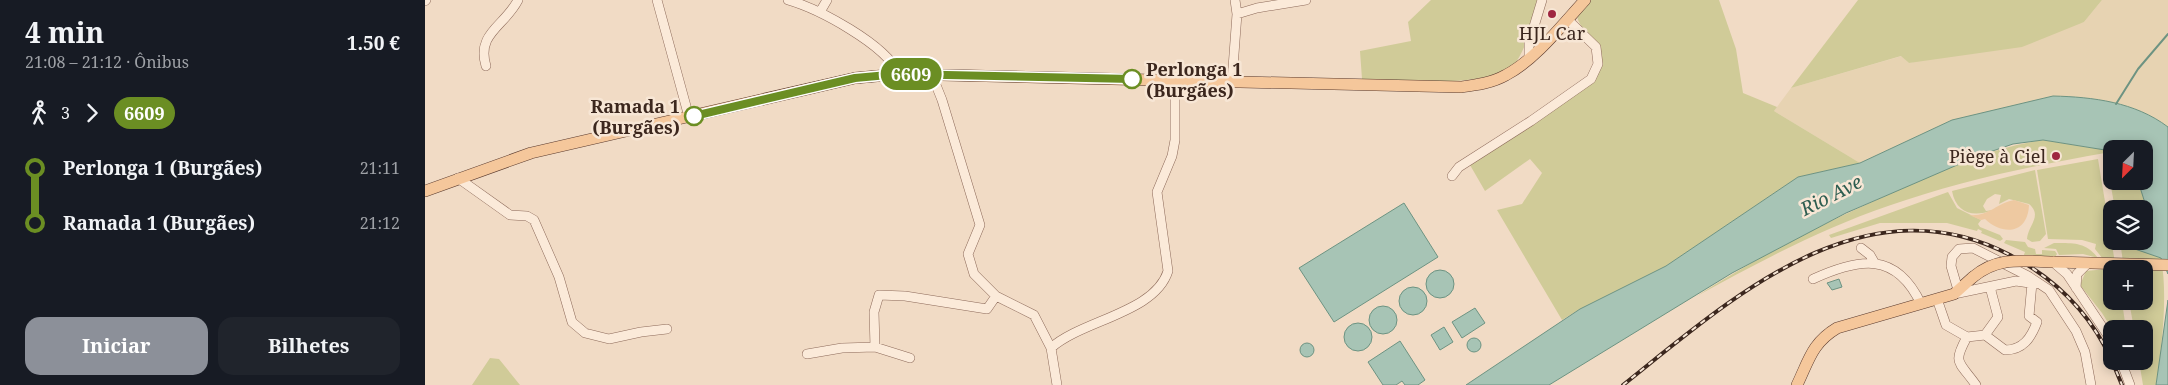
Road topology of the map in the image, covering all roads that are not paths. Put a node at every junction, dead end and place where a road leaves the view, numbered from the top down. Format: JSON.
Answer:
{"nodes":[{"id":1,"x":518,"y":0,"type":"edge"},
{"id":2,"x":657,"y":0,"type":"edge"},
{"id":3,"x":788,"y":0,"type":"edge"},
{"id":4,"x":827,"y":0,"type":"edge"},
{"id":5,"x":1235,"y":0,"type":"edge"},
{"id":6,"x":1305,"y":0,"type":"edge"},
{"id":7,"x":1542,"y":0,"type":"edge"},
{"id":8,"x":1585,"y":0,"type":"edge"},
{"id":9,"x":820,"y":12,"type":"junction"},
{"id":10,"x":1237,"y":14,"type":"junction"},
{"id":11,"x":1567,"y":18,"type":"junction"},
{"id":12,"x":1529,"y":59,"type":"junction"},
{"id":13,"x":486,"y":66,"type":"dead end"},
{"id":14,"x":899,"y":74,"type":"junction"},
{"id":15,"x":932,"y":75,"type":"junction"},
{"id":16,"x":1175,"y":80,"type":"junction"},
{"id":17,"x":1232,"y":81,"type":"junction"},
{"id":18,"x":689,"y":117,"type":"junction"},
{"id":19,"x":1453,"y":176,"type":"dead end"},
{"id":20,"x":458,"y":178,"type":"junction"},
{"id":21,"x":425,"y":191,"type":"edge"},
{"id":22,"x":1861,"y":248,"type":"dead end"},
{"id":23,"x":1874,"y":262,"type":"junction"},
{"id":24,"x":2053,"y":262,"type":"junction"},
{"id":25,"x":2092,"y":263,"type":"junction"},
{"id":26,"x":2168,"y":265,"type":"edge"},
{"id":27,"x":1953,"y":272,"type":"junction"},
{"id":28,"x":2023,"y":273,"type":"junction"},
{"id":29,"x":1973,"y":277,"type":"junction"},
{"id":30,"x":1813,"y":279,"type":"dead end"},
{"id":31,"x":2016,"y":281,"type":"junction"},
{"id":32,"x":2032,"y":283,"type":"junction"},
{"id":33,"x":2043,"y":286,"type":"junction"},
{"id":34,"x":1989,"y":287,"type":"junction"},
{"id":35,"x":2076,"y":288,"type":"junction"},
{"id":36,"x":1980,"y":289,"type":"junction"},
{"id":37,"x":1956,"y":292,"type":"junction"},
{"id":38,"x":996,"y":296,"type":"junction"},
{"id":39,"x":1937,"y":299,"type":"junction"},
{"id":40,"x":1921,"y":304,"type":"junction"},
{"id":41,"x":2103,"y":326,"type":"edge"},
{"id":42,"x":667,"y":329,"type":"dead end"},
{"id":43,"x":1985,"y":334,"type":"junction"},
{"id":44,"x":1967,"y":337,"type":"junction"},
{"id":45,"x":875,"y":347,"type":"junction"},
{"id":46,"x":1051,"y":348,"type":"junction"},
{"id":47,"x":807,"y":354,"type":"dead end"},
{"id":48,"x":910,"y":358,"type":"dead end"},
{"id":49,"x":2124,"y":370,"type":"edge"},
{"id":50,"x":1057,"y":385,"type":"edge"},
{"id":51,"x":1797,"y":385,"type":"edge"},
{"id":52,"x":1975,"y":385,"type":"edge"},
{"id":53,"x":2091,"y":385,"type":"edge"},
{"id":54,"x":2130,"y":385,"type":"edge"}],
"edges":[{"from":1,"to":13,"type":"street"},
{"from":2,"to":18,"type":"street"},
{"from":3,"to":9,"type":"street"},
{"from":4,"to":9,"type":"street"},
{"from":5,"to":10,"type":"street"},
{"from":6,"to":10,"type":"street"},
{"from":7,"to":12,"type":"street"},
{"from":8,"to":11,"type":"main road"},
{"from":9,"to":14,"type":"street"},
{"from":10,"to":17,"type":"street"},
{"from":11,"to":12,"type":"main road"},
{"from":11,"to":19,"type":"street"},
{"from":12,"to":17,"type":"main road"},
{"from":14,"to":15,"type":"main road"},
{"from":14,"to":18,"type":"main road"},
{"from":15,"to":16,"type":"main road"},
{"from":15,"to":38,"type":"street"},
{"from":16,"to":17,"type":"main road"},
{"from":16,"to":46,"type":"street"},
{"from":18,"to":20,"type":"main road"},
{"from":20,"to":21,"type":"main road"},
{"from":20,"to":42,"type":"street"},
{"from":22,"to":23,"type":"street"},
{"from":23,"to":30,"type":"street"},
{"from":23,"to":40,"type":"street"},
{"from":24,"to":25,"type":"main road"},
{"from":24,"to":29,"type":"main road","bridge":true},
{"from":24,"to":35,"type":"street"},
{"from":25,"to":26,"type":"main road"},
{"from":25,"to":35,"type":"street"},
{"from":27,"to":28,"type":"street"},
{"from":27,"to":29,"type":"street"},
{"from":27,"to":37,"type":"street"},
{"from":28,"to":31,"type":"street"},
{"from":28,"to":33,"type":"street"},
{"from":29,"to":36,"type":"street"},
{"from":29,"to":37,"type":"main road"},
{"from":31,"to":32,"type":"street"},
{"from":31,"to":34,"type":"street"},
{"from":32,"to":33,"type":"street"},
{"from":32,"to":43,"type":"street"},
{"from":33,"to":53,"type":"street"},
{"from":34,"to":36,"type":"street"},
{"from":34,"to":43,"type":"street"},
{"from":35,"to":41,"type":"street"},
{"from":36,"to":37,"type":"street"},
{"from":37,"to":39,"type":"main road"},
{"from":38,"to":45,"type":"street"},
{"from":38,"to":46,"type":"street"},
{"from":39,"to":40,"type":"main road"},
{"from":39,"to":44,"type":"street"},
{"from":40,"to":51,"type":"main road"},
{"from":43,"to":44,"type":"street"},
{"from":44,"to":52,"type":"street"},
{"from":45,"to":47,"type":"street"},
{"from":45,"to":48,"type":"street"},
{"from":46,"to":50,"type":"street"},
{"from":49,"to":54,"type":"street"}]}
